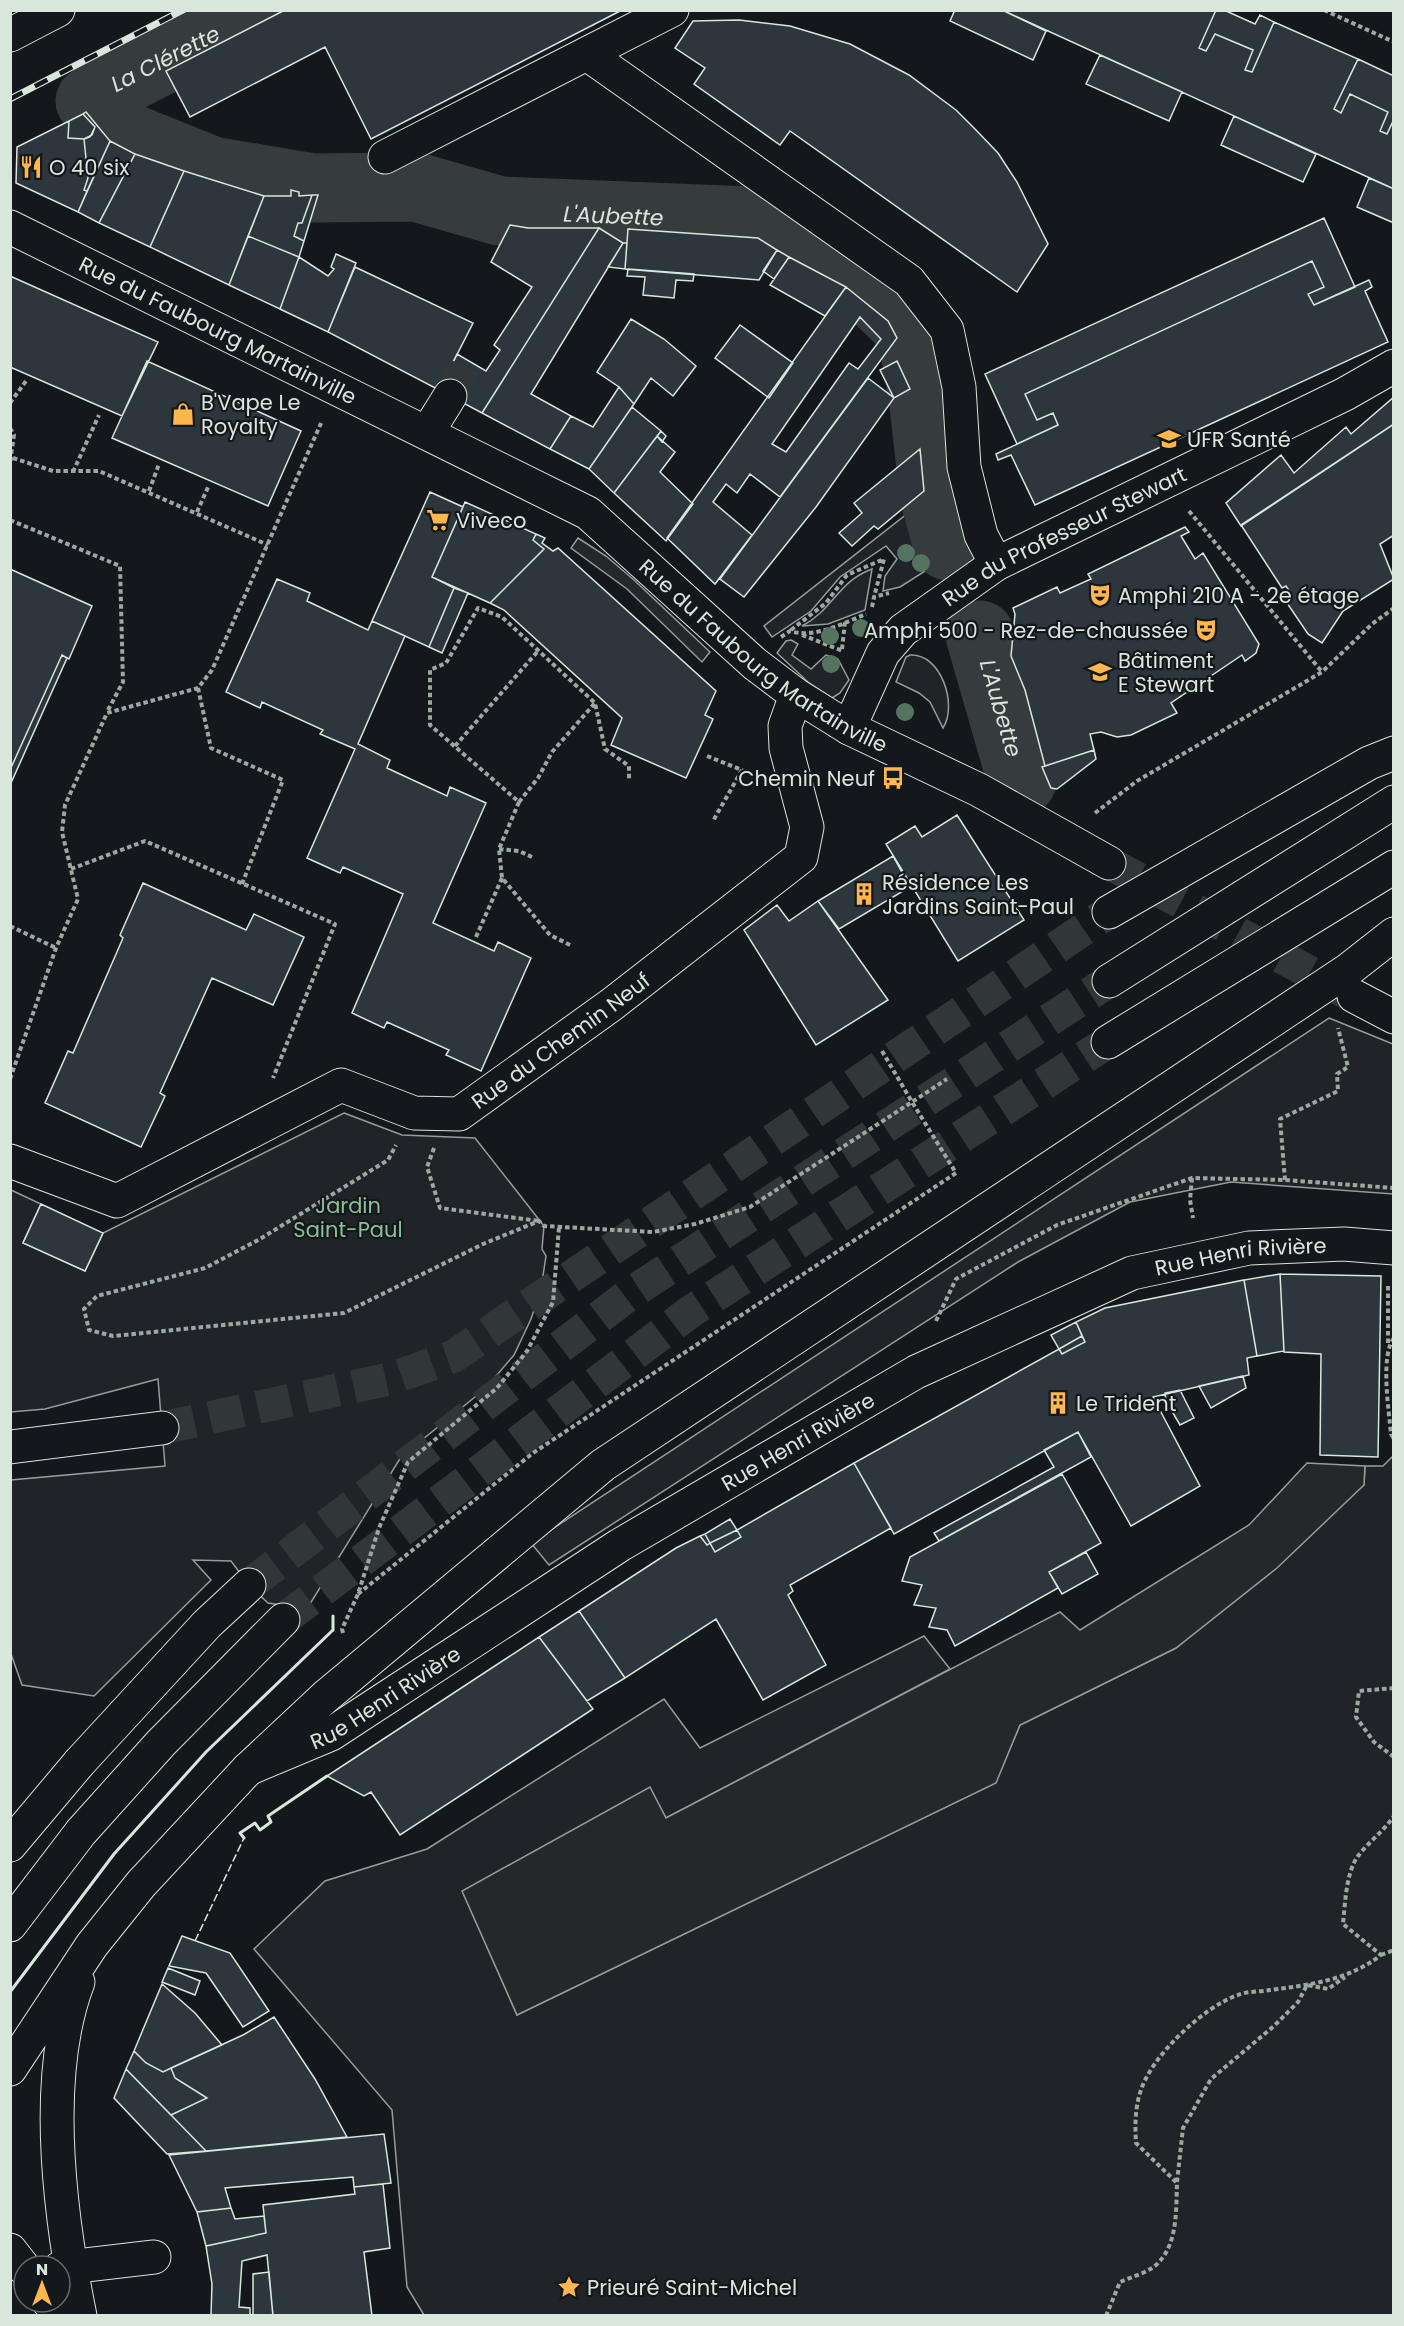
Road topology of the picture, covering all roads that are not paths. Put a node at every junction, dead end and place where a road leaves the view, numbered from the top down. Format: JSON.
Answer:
{"nodes":[{"id":1,"x":58,"y":10,"type":"edge"},
{"id":2,"x":672,"y":10,"type":"edge"},
{"id":3,"x":10,"y":35,"type":"edge"},
{"id":4,"x":587,"y":54,"type":"junction"},
{"id":5,"x":385,"y":157,"type":"dead end"},
{"id":6,"x":10,"y":227,"type":"edge"},
{"id":7,"x":1394,"y":366,"type":"edge"},
{"id":8,"x":450,"y":396,"type":"tunnel mouth"},
{"id":9,"x":427,"y":433,"type":"junction"},
{"id":10,"x":996,"y":564,"type":"junction"},
{"id":11,"x":796,"y":695,"type":"junction"},
{"id":12,"x":849,"y":728,"type":"junction"},
{"id":13,"x":1394,"y":753,"type":"edge"},
{"id":14,"x":1394,"y":802,"type":"edge"},
{"id":15,"x":1109,"y":863,"type":"tunnel mouth"},
{"id":16,"x":1394,"y":867,"type":"edge"},
{"id":17,"x":1109,"y":912,"type":"tunnel mouth"},
{"id":18,"x":1394,"y":934,"type":"edge"},
{"id":19,"x":1109,"y":981,"type":"tunnel mouth"},
{"id":20,"x":1108,"y":1042,"type":"tunnel mouth"},
{"id":21,"x":10,"y":1161,"type":"edge"},
{"id":22,"x":1394,"y":1248,"type":"edge"},
{"id":23,"x":162,"y":1428,"type":"tunnel mouth"},
{"id":24,"x":10,"y":1447,"type":"edge"},
{"id":25,"x":249,"y":1585,"type":"tunnel mouth"},
{"id":26,"x":284,"y":1620,"type":"tunnel mouth"},
{"id":27,"x":248,"y":1769,"type":"junction"},
{"id":28,"x":10,"y":1845,"type":"edge"},
{"id":29,"x":10,"y":1925,"type":"edge"},
{"id":30,"x":92,"y":1945,"type":"junction"},
{"id":31,"x":10,"y":2069,"type":"edge"},
{"id":32,"x":64,"y":2254,"type":"edge"},
{"id":33,"x":154,"y":2257,"type":"dead end"},
{"id":34,"x":72,"y":2267,"type":"edge"},
{"id":35,"x":72,"y":2290,"type":"edge"},
{"id":36,"x":80,"y":2316,"type":"edge"}],
"edges":[{"from":1,"to":3,"type":"main road"},
{"from":2,"to":4,"type":"main road"},
{"from":4,"to":5,"type":"main road"},
{"from":4,"to":10,"type":"main road"},
{"from":6,"to":9,"type":"main road","name":"Rue du Faubourg Martainville"},
{"from":7,"to":10,"type":"main road","name":"Rue du Professeur Stewart"},
{"from":8,"to":9,"type":"main road"},
{"from":9,"to":11,"type":"main road","name":"Rue du Faubourg Martainville"},
{"from":10,"to":12,"type":"main road","name":"Rue du Professeur Stewart"},
{"from":11,"to":12,"type":"main road","name":"Rue du Faubourg Martainville"},
{"from":11,"to":21,"type":"main road","name":"Rue du Chemin Neuf"},
{"from":12,"to":15,"type":"main road","name":"Rue du Faubourg Martainville"},
{"from":13,"to":17,"type":"main road"},
{"from":14,"to":19,"type":"main road"},
{"from":16,"to":20,"type":"main road"},
{"from":18,"to":27,"type":"main road"},
{"from":22,"to":27,"type":"main road","name":"Rue Henri Rivière"},
{"from":23,"to":24,"type":"main road"},
{"from":25,"to":28,"type":"main road"},
{"from":26,"to":29,"type":"main road"},
{"from":27,"to":30,"type":"main road"},
{"from":30,"to":31,"type":"main road"},
{"from":30,"to":32,"type":"main road"},
{"from":33,"to":34,"type":"main road"},
{"from":35,"to":36,"type":"main road"}]}
